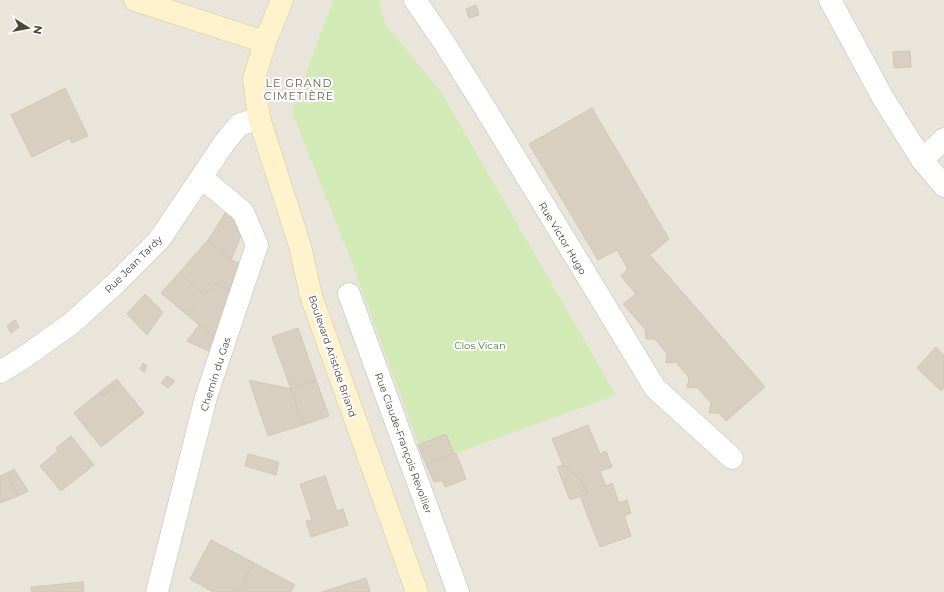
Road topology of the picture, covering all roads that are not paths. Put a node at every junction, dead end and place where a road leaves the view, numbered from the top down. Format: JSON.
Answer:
{"nodes":[{"id":1,"x":134,"y":0,"type":"edge"},
{"id":2,"x":282,"y":0,"type":"edge"},
{"id":3,"x":415,"y":0,"type":"edge"},
{"id":4,"x":830,"y":0,"type":"edge"},
{"id":5,"x":265,"y":42,"type":"junction"},
{"id":6,"x":259,"y":118,"type":"junction"},
{"id":7,"x":944,"y":139,"type":"edge"},
{"id":8,"x":922,"y":160,"type":"junction"},
{"id":9,"x":202,"y":178,"type":"junction"},
{"id":10,"x":944,"y":186,"type":"edge"},
{"id":11,"x":349,"y":294,"type":"dead end"},
{"id":12,"x":0,"y":372,"type":"edge"},
{"id":13,"x":732,"y":458,"type":"dead end"},
{"id":14,"x":157,"y":592,"type":"edge"},
{"id":15,"x":417,"y":592,"type":"edge"},
{"id":16,"x":458,"y":592,"type":"edge"}],
"edges":[{"from":1,"to":5,"type":"main road"},
{"from":2,"to":5,"type":"main road"},
{"from":3,"to":13,"type":"street","name":"Rue Victor Hugo"},
{"from":4,"to":8,"type":"street"},
{"from":5,"to":6,"type":"main road"},
{"from":6,"to":9,"type":"street","name":"Rue Jean Tardy"},
{"from":6,"to":15,"type":"main road","name":"Boulevard Aristide Briand"},
{"from":7,"to":8,"type":"street"},
{"from":8,"to":10,"type":"street"},
{"from":9,"to":12,"type":"street","name":"Rue Jean Tardy"},
{"from":9,"to":14,"type":"street","name":"Chemin du Gas"},
{"from":11,"to":16,"type":"street","name":"Rue Claude-François Revollier"}]}
